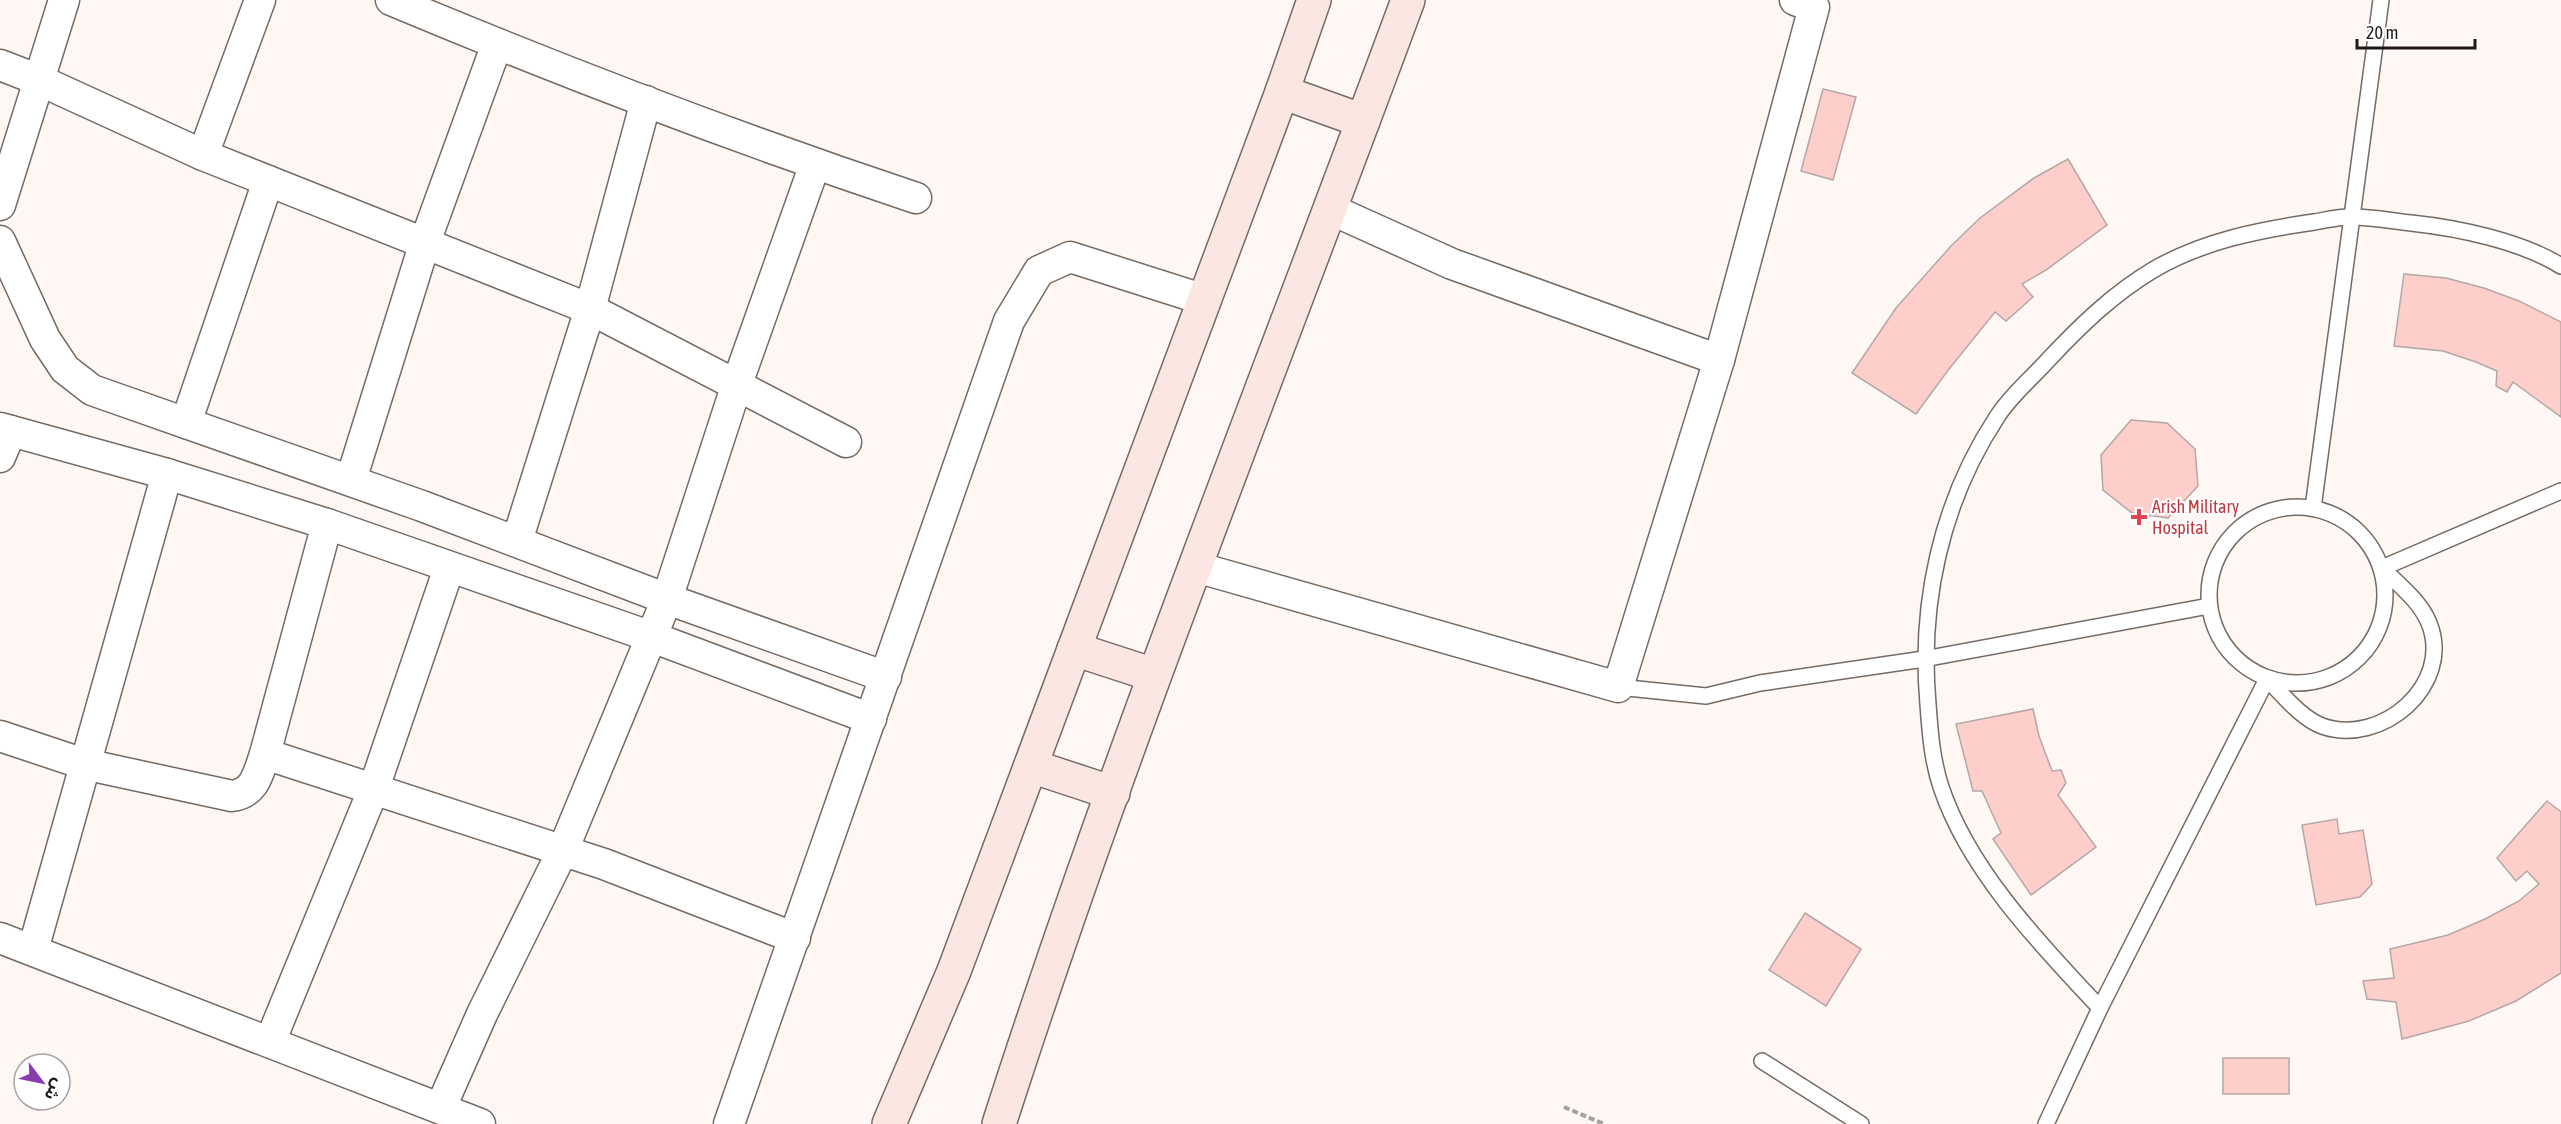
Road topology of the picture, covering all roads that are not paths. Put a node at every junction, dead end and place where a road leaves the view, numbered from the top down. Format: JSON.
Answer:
{"nodes":[{"id":1,"x":64,"y":0,"type":"edge"},
{"id":2,"x":260,"y":0,"type":"edge"},
{"id":3,"x":391,"y":0,"type":"edge"},
{"id":4,"x":1314,"y":0,"type":"edge"},
{"id":5,"x":1408,"y":0,"type":"edge"},
{"id":6,"x":1795,"y":0,"type":"edge"},
{"id":7,"x":2381,"y":0,"type":"edge"},
{"id":8,"x":497,"y":44,"type":"junction"},
{"id":9,"x":0,"y":65,"type":"edge"},
{"id":10,"x":39,"y":80,"type":"junction"},
{"id":11,"x":1282,"y":92,"type":"junction"},
{"id":12,"x":646,"y":101,"type":"junction"},
{"id":13,"x":1363,"y":121,"type":"junction"},
{"id":14,"x":203,"y":155,"type":"junction"},
{"id":15,"x":814,"y":164,"type":"junction"},
{"id":16,"x":268,"y":181,"type":"junction"},
{"id":17,"x":916,"y":198,"type":"dead end"},
{"id":18,"x":0,"y":205,"type":"edge"},
{"id":19,"x":1330,"y":209,"type":"junction"},
{"id":20,"x":2351,"y":216,"type":"junction"},
{"id":21,"x":0,"y":241,"type":"edge"},
{"id":22,"x":425,"y":242,"type":"junction"},
{"id":23,"x":2561,"y":266,"type":"edge"},
{"id":24,"x":1205,"y":300,"type":"junction"},
{"id":25,"x":590,"y":309,"type":"junction"},
{"id":26,"x":1719,"y":360,"type":"junction"},
{"id":27,"x":737,"y":384,"type":"junction"},
{"id":28,"x":186,"y":423,"type":"junction"},
{"id":29,"x":4,"y":439,"type":"edge"},
{"id":30,"x":846,"y":442,"type":"dead end"},
{"id":31,"x":167,"y":474,"type":"junction"},
{"id":32,"x":351,"y":480,"type":"junction"},
{"id":33,"x":2561,"y":491,"type":"edge"},
{"id":34,"x":422,"y":506,"type":"junction"},
{"id":35,"x":2313,"y":508,"type":"junction"},
{"id":36,"x":327,"y":524,"type":"junction"},
{"id":37,"x":517,"y":541,"type":"junction"},
{"id":38,"x":409,"y":553,"type":"junction"},
{"id":39,"x":449,"y":567,"type":"junction"},
{"id":40,"x":1196,"y":567,"type":"junction"},
{"id":41,"x":2382,"y":568,"type":"junction"},
{"id":42,"x":667,"y":599,"type":"junction"},
{"id":43,"x":2209,"y":606,"type":"junction"},
{"id":44,"x":652,"y":637,"type":"junction"},
{"id":45,"x":1074,"y":649,"type":"junction"},
{"id":46,"x":1924,"y":659,"type":"junction"},
{"id":47,"x":1154,"y":675,"type":"junction"},
{"id":48,"x":886,"y":677,"type":"junction"},
{"id":49,"x":2267,"y":679,"type":"junction"},
{"id":50,"x":1618,"y":687,"type":"junction"},
{"id":51,"x":871,"y":719,"type":"junction"},
{"id":52,"x":0,"y":736,"type":"edge"},
{"id":53,"x":265,"y":754,"type":"junction"},
{"id":54,"x":84,"y":764,"type":"junction"},
{"id":55,"x":1030,"y":766,"type":"junction"},
{"id":56,"x":374,"y":788,"type":"junction"},
{"id":57,"x":1113,"y":793,"type":"junction"},
{"id":58,"x":563,"y":850,"type":"junction"},
{"id":59,"x":0,"y":938,"type":"edge"},
{"id":60,"x":795,"y":938,"type":"junction"},
{"id":61,"x":33,"y":950,"type":"junction"},
{"id":62,"x":2100,"y":1008,"type":"junction"},
{"id":63,"x":270,"y":1042,"type":"junction"},
{"id":64,"x":1762,"y":1061,"type":"dead end"},
{"id":65,"x":441,"y":1107,"type":"junction"},
{"id":66,"x":480,"y":1124,"type":"edge"},
{"id":67,"x":729,"y":1124,"type":"edge"},
{"id":68,"x":890,"y":1124,"type":"edge"},
{"id":69,"x":999,"y":1124,"type":"edge"},
{"id":70,"x":1861,"y":1124,"type":"edge"},
{"id":71,"x":2046,"y":1124,"type":"edge"}],
"edges":[{"from":1,"to":10,"type":"street"},
{"from":2,"to":14,"type":"street"},
{"from":3,"to":8,"type":"street"},
{"from":4,"to":11,"type":"main road"},
{"from":5,"to":13,"type":"main road"},
{"from":6,"to":26,"type":"street"},
{"from":7,"to":20,"type":"lane"},
{"from":8,"to":12,"type":"street"},
{"from":8,"to":22,"type":"street"},
{"from":9,"to":10,"type":"street"},
{"from":10,"to":14,"type":"street"},
{"from":10,"to":18,"type":"street"},
{"from":11,"to":13,"type":"main road"},
{"from":11,"to":24,"type":"main road"},
{"from":12,"to":15,"type":"street"},
{"from":12,"to":25,"type":"street"},
{"from":13,"to":19,"type":"main road"},
{"from":14,"to":16,"type":"street"},
{"from":15,"to":17,"type":"street"},
{"from":15,"to":27,"type":"street"},
{"from":16,"to":22,"type":"street"},
{"from":16,"to":28,"type":"street"},
{"from":19,"to":26,"type":"street"},
{"from":19,"to":40,"type":"main road"},
{"from":20,"to":23,"type":"lane"},
{"from":20,"to":35,"type":"lane"},
{"from":20,"to":46,"type":"lane"},
{"from":21,"to":28,"type":"street"},
{"from":22,"to":25,"type":"street"},
{"from":22,"to":32,"type":"street"},
{"from":24,"to":45,"type":"main road"},
{"from":24,"to":48,"type":"street"},
{"from":25,"to":27,"type":"street"},
{"from":25,"to":37,"type":"street"},
{"from":26,"to":50,"type":"street"},
{"from":27,"to":30,"type":"street"},
{"from":27,"to":42,"type":"street"},
{"from":28,"to":32,"type":"street"},
{"from":29,"to":31,"type":"street"},
{"from":31,"to":36,"type":"street"},
{"from":31,"to":54,"type":"street"},
{"from":32,"to":34,"type":"street"},
{"from":33,"to":41,"type":"lane"},
{"from":34,"to":37,"type":"street"},
{"from":34,"to":38,"type":"street"},
{"from":35,"to":41,"type":"lane"},
{"from":35,"to":43,"type":"lane"},
{"from":36,"to":38,"type":"street"},
{"from":36,"to":53,"type":"street"},
{"from":37,"to":42,"type":"street"},
{"from":38,"to":39,"type":"street"},
{"from":39,"to":44,"type":"street"},
{"from":39,"to":56,"type":"street"},
{"from":40,"to":47,"type":"main road"},
{"from":40,"to":50,"type":"street"},
{"from":41,"to":49,"type":"lane"},
{"from":41,"to":49,"type":"lane"},
{"from":42,"to":44,"type":"street"},
{"from":42,"to":48,"type":"street"},
{"from":43,"to":46,"type":"lane"},
{"from":43,"to":49,"type":"lane"},
{"from":44,"to":51,"type":"street"},
{"from":44,"to":58,"type":"street"},
{"from":45,"to":47,"type":"main road"},
{"from":45,"to":55,"type":"main road"},
{"from":46,"to":50,"type":"lane"},
{"from":46,"to":62,"type":"lane"},
{"from":47,"to":57,"type":"main road"},
{"from":48,"to":51,"type":"street"},
{"from":49,"to":62,"type":"lane"},
{"from":51,"to":60,"type":"street"},
{"from":52,"to":54,"type":"street"},
{"from":53,"to":54,"type":"street"},
{"from":53,"to":56,"type":"street"},
{"from":54,"to":61,"type":"street"},
{"from":55,"to":57,"type":"main road"},
{"from":55,"to":68,"type":"main road"},
{"from":56,"to":58,"type":"street"},
{"from":56,"to":63,"type":"street"},
{"from":57,"to":69,"type":"main road"},
{"from":58,"to":60,"type":"street"},
{"from":58,"to":65,"type":"street"},
{"from":59,"to":61,"type":"street"},
{"from":60,"to":67,"type":"street"},
{"from":61,"to":63,"type":"street"},
{"from":62,"to":71,"type":"lane"},
{"from":63,"to":65,"type":"street"},
{"from":64,"to":70,"type":"lane"},
{"from":65,"to":66,"type":"street"}]}
